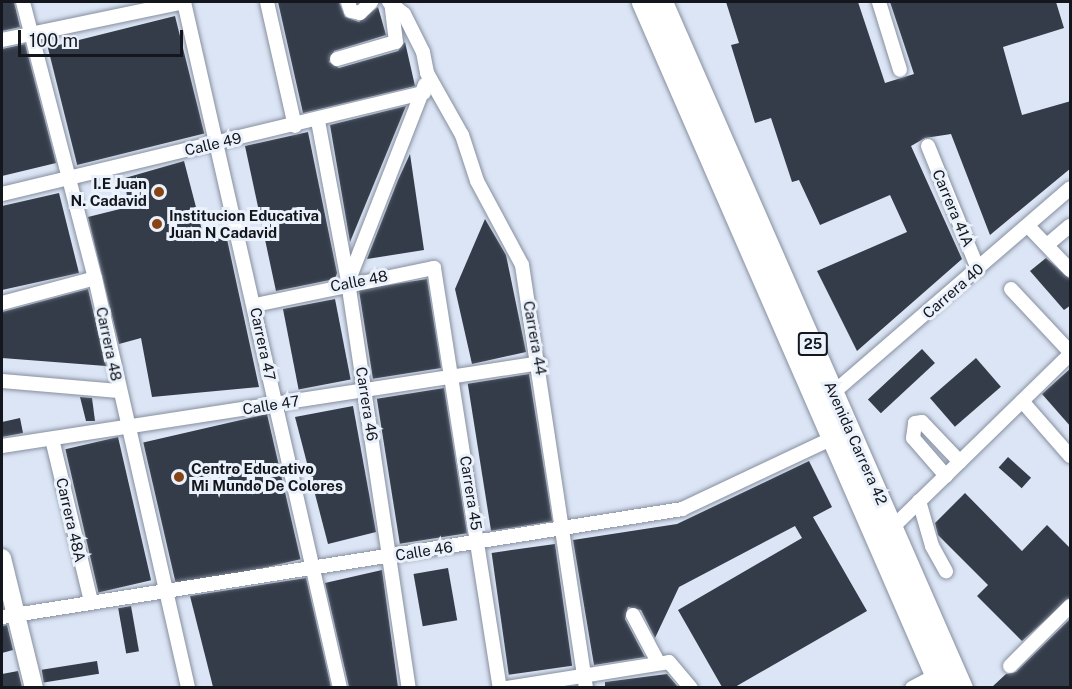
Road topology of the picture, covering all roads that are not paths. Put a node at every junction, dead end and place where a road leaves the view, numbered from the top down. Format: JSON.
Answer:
{"nodes":[{"id":1,"x":23,"y":2,"type":"edge"},
{"id":2,"x":113,"y":2,"type":"edge"},
{"id":3,"x":184,"y":2,"type":"edge"},
{"id":4,"x":267,"y":2,"type":"edge"},
{"id":5,"x":348,"y":2,"type":"edge"},
{"id":6,"x":371,"y":2,"type":"edge"},
{"id":7,"x":390,"y":2,"type":"edge"},
{"id":8,"x":642,"y":2,"type":"edge"},
{"id":9,"x":662,"y":2,"type":"edge"},
{"id":10,"x":879,"y":2,"type":"edge"},
{"id":11,"x":117,"y":16,"type":"junction"},
{"id":12,"x":33,"y":34,"type":"junction"},
{"id":13,"x":2,"y":40,"type":"edge"},
{"id":14,"x":337,"y":59,"type":"dead end"},
{"id":15,"x":900,"y":70,"type":"dead end"},
{"id":16,"x":427,"y":72,"type":"junction"},
{"id":17,"x":423,"y":93,"type":"junction"},
{"id":18,"x":318,"y":121,"type":"junction"},
{"id":19,"x":295,"y":126,"type":"junction"},
{"id":20,"x":217,"y":143,"type":"junction"},
{"id":21,"x":928,"y":146,"type":"dead end"},
{"id":22,"x":69,"y":176,"type":"junction"},
{"id":23,"x":1071,"y":188,"type":"edge"},
{"id":24,"x":2,"y":194,"type":"edge"},
{"id":25,"x":1028,"y":226,"type":"junction"},
{"id":26,"x":1071,"y":226,"type":"edge"},
{"id":27,"x":1047,"y":245,"type":"junction"},
{"id":28,"x":978,"y":269,"type":"junction"},
{"id":29,"x":1071,"y":270,"type":"edge"},
{"id":30,"x":95,"y":278,"type":"junction"},
{"id":31,"x":348,"y":282,"type":"junction"},
{"id":32,"x":1011,"y":289,"type":"dead end"},
{"id":33,"x":441,"y":298,"type":"joint"},
{"id":34,"x":2,"y":303,"type":"edge"},
{"id":35,"x":255,"y":305,"type":"junction"},
{"id":36,"x":1071,"y":353,"type":"edge"},
{"id":37,"x":540,"y":363,"type":"junction"},
{"id":38,"x":453,"y":377,"type":"junction"},
{"id":39,"x":2,"y":381,"type":"edge"},
{"id":40,"x":119,"y":391,"type":"junction"},
{"id":41,"x":364,"y":391,"type":"junction"},
{"id":42,"x":834,"y":393,"type":"junction"},
{"id":43,"x":1022,"y":401,"type":"junction"},
{"id":44,"x":276,"y":405,"type":"junction"},
{"id":45,"x":127,"y":427,"type":"junction"},
{"id":46,"x":833,"y":438,"type":"junction"},
{"id":47,"x":52,"y":439,"type":"junction"},
{"id":48,"x":2,"y":446,"type":"edge"},
{"id":49,"x":1071,"y":456,"type":"edge"},
{"id":50,"x":960,"y":462,"type":"junction"},
{"id":51,"x":946,"y":476,"type":"junction"},
{"id":52,"x":920,"y":501,"type":"junction"},
{"id":53,"x":562,"y":530,"type":"junction"},
{"id":54,"x":885,"y":534,"type":"junction"},
{"id":55,"x":479,"y":542,"type":"junction"},
{"id":56,"x":391,"y":556,"type":"junction"},
{"id":57,"x":2,"y":558,"type":"edge"},
{"id":58,"x":313,"y":569,"type":"junction"},
{"id":59,"x":946,"y":571,"type":"dead end"},
{"id":60,"x":165,"y":588,"type":"junction"},
{"id":61,"x":90,"y":602,"type":"junction"},
{"id":62,"x":1071,"y":606,"type":"edge"},
{"id":63,"x":633,"y":615,"type":"dead end"},
{"id":64,"x":9,"y":616,"type":"edge"},
{"id":65,"x":663,"y":662,"type":"junction"},
{"id":66,"x":1010,"y":666,"type":"dead end"},
{"id":67,"x":939,"y":681,"type":"edge"},
{"id":68,"x":585,"y":682,"type":"edge"},
{"id":69,"x":34,"y":687,"type":"edge"},
{"id":70,"x":188,"y":687,"type":"edge"},
{"id":71,"x":340,"y":687,"type":"edge"},
{"id":72,"x":409,"y":687,"type":"edge"},
{"id":73,"x":500,"y":687,"type":"edge"},
{"id":74,"x":507,"y":687,"type":"edge"},
{"id":75,"x":691,"y":687,"type":"edge"},
{"id":76,"x":912,"y":687,"type":"edge"},
{"id":77,"x":962,"y":687,"type":"edge"}],
"edges":[{"from":1,"to":12,"type":"street","name":"Carrera 48"},
{"from":2,"to":11,"type":"street"},
{"from":3,"to":11,"type":"street"},
{"from":3,"to":20,"type":"street","name":"Carrera 47"},
{"from":4,"to":19,"type":"street"},
{"from":5,"to":6,"type":"street"},
{"from":7,"to":14,"type":"street"},
{"from":7,"to":16,"type":"street","name":"Carrera 44"},
{"from":8,"to":46,"type":"highway","name":"Avenida Carrera 42","number":"25"},
{"from":9,"to":42,"type":"highway","name":"Avenida Carrera 42","number":"25"},
{"from":10,"to":15,"type":"street"},
{"from":11,"to":12,"type":"street"},
{"from":12,"to":13,"type":"street"},
{"from":12,"to":22,"type":"street","name":"Carrera 48"},
{"from":16,"to":17,"type":"street"},
{"from":16,"to":37,"type":"street","name":"Carrera 44"},
{"from":17,"to":18,"type":"street","name":"Calle 49"},
{"from":17,"to":31,"type":"street"},
{"from":18,"to":19,"type":"street","name":"Calle 49"},
{"from":18,"to":31,"type":"street","name":"Carrera 46"},
{"from":19,"to":20,"type":"street","name":"Calle 49"},
{"from":20,"to":22,"type":"street","name":"Calle 49"},
{"from":20,"to":35,"type":"street","name":"Carrera 47"},
{"from":21,"to":28,"type":"street","name":"Carrera 41A"},
{"from":22,"to":24,"type":"street","name":"Calle 49"},
{"from":22,"to":30,"type":"street","name":"Carrera 48"},
{"from":23,"to":25,"type":"street","name":"Carrera 40"},
{"from":25,"to":27,"type":"street"},
{"from":25,"to":28,"type":"street","name":"Carrera 40"},
{"from":26,"to":27,"type":"street"},
{"from":27,"to":29,"type":"street"},
{"from":28,"to":42,"type":"street","name":"Carrera 40"},
{"from":30,"to":34,"type":"street"},
{"from":30,"to":40,"type":"street","name":"Carrera 48"},
{"from":31,"to":33,"type":"street","name":"Calle 48"},
{"from":31,"to":35,"type":"street","name":"Calle 48"},
{"from":31,"to":41,"type":"street","name":"Carrera 46"},
{"from":32,"to":36,"type":"street"},
{"from":33,"to":38,"type":"street","name":"Carrera 45"},
{"from":35,"to":44,"type":"street","name":"Carrera 47"},
{"from":36,"to":43,"type":"street"},
{"from":37,"to":38,"type":"street","name":"Calle 47"},
{"from":37,"to":53,"type":"street","name":"Carrera 44"},
{"from":38,"to":41,"type":"street","name":"Calle 47"},
{"from":38,"to":55,"type":"street","name":"Carrera 45"},
{"from":39,"to":40,"type":"street"},
{"from":40,"to":45,"type":"street","name":"Carrera 48"},
{"from":41,"to":44,"type":"street","name":"Calle 47"},
{"from":41,"to":56,"type":"street","name":"Carrera 46"},
{"from":42,"to":54,"type":"highway","name":"Avenida Carrera 42","number":"25"},
{"from":43,"to":49,"type":"street"},
{"from":43,"to":50,"type":"street"},
{"from":44,"to":45,"type":"street","name":"Calle 47"},
{"from":44,"to":58,"type":"street","name":"Carrera 47"},
{"from":45,"to":47,"type":"street","name":"Calle 47"},
{"from":45,"to":60,"type":"street","name":"Carrera 48"},
{"from":46,"to":53,"type":"street","name":"Calle 46"},
{"from":46,"to":54,"type":"highway","name":"Avenida Carrera 42","number":"25"},
{"from":47,"to":48,"type":"street","name":"Calle 47"},
{"from":47,"to":61,"type":"street","name":"Carrera 48A"},
{"from":50,"to":51,"type":"street"},
{"from":50,"to":51,"type":"street"},
{"from":51,"to":52,"type":"street"},
{"from":52,"to":54,"type":"street"},
{"from":52,"to":59,"type":"street"},
{"from":53,"to":55,"type":"street","name":"Calle 46"},
{"from":53,"to":68,"type":"street","name":"Carrera 44"},
{"from":54,"to":67,"type":"highway","name":"Avenida Carrera 42","number":"25"},
{"from":54,"to":77,"type":"highway","name":"Avenida Carrera 42","number":"25"},
{"from":55,"to":56,"type":"street","name":"Calle 46"},
{"from":55,"to":73,"type":"street","name":"Carrera 45"},
{"from":56,"to":58,"type":"street","name":"Calle 46"},
{"from":56,"to":72,"type":"street","name":"Carrera 46"},
{"from":57,"to":64,"type":"main road"},
{"from":58,"to":60,"type":"street","name":"Calle 46"},
{"from":58,"to":71,"type":"street","name":"Carrera 47"},
{"from":60,"to":61,"type":"street","name":"Calle 46"},
{"from":60,"to":70,"type":"street","name":"Carrera 48"},
{"from":61,"to":64,"type":"street","name":"Calle 46"},
{"from":62,"to":66,"type":"street"},
{"from":63,"to":65,"type":"street"},
{"from":64,"to":69,"type":"main road"},
{"from":65,"to":68,"type":"street"},
{"from":65,"to":75,"type":"street"},
{"from":67,"to":76,"type":"street"},
{"from":68,"to":74,"type":"street"}]}
